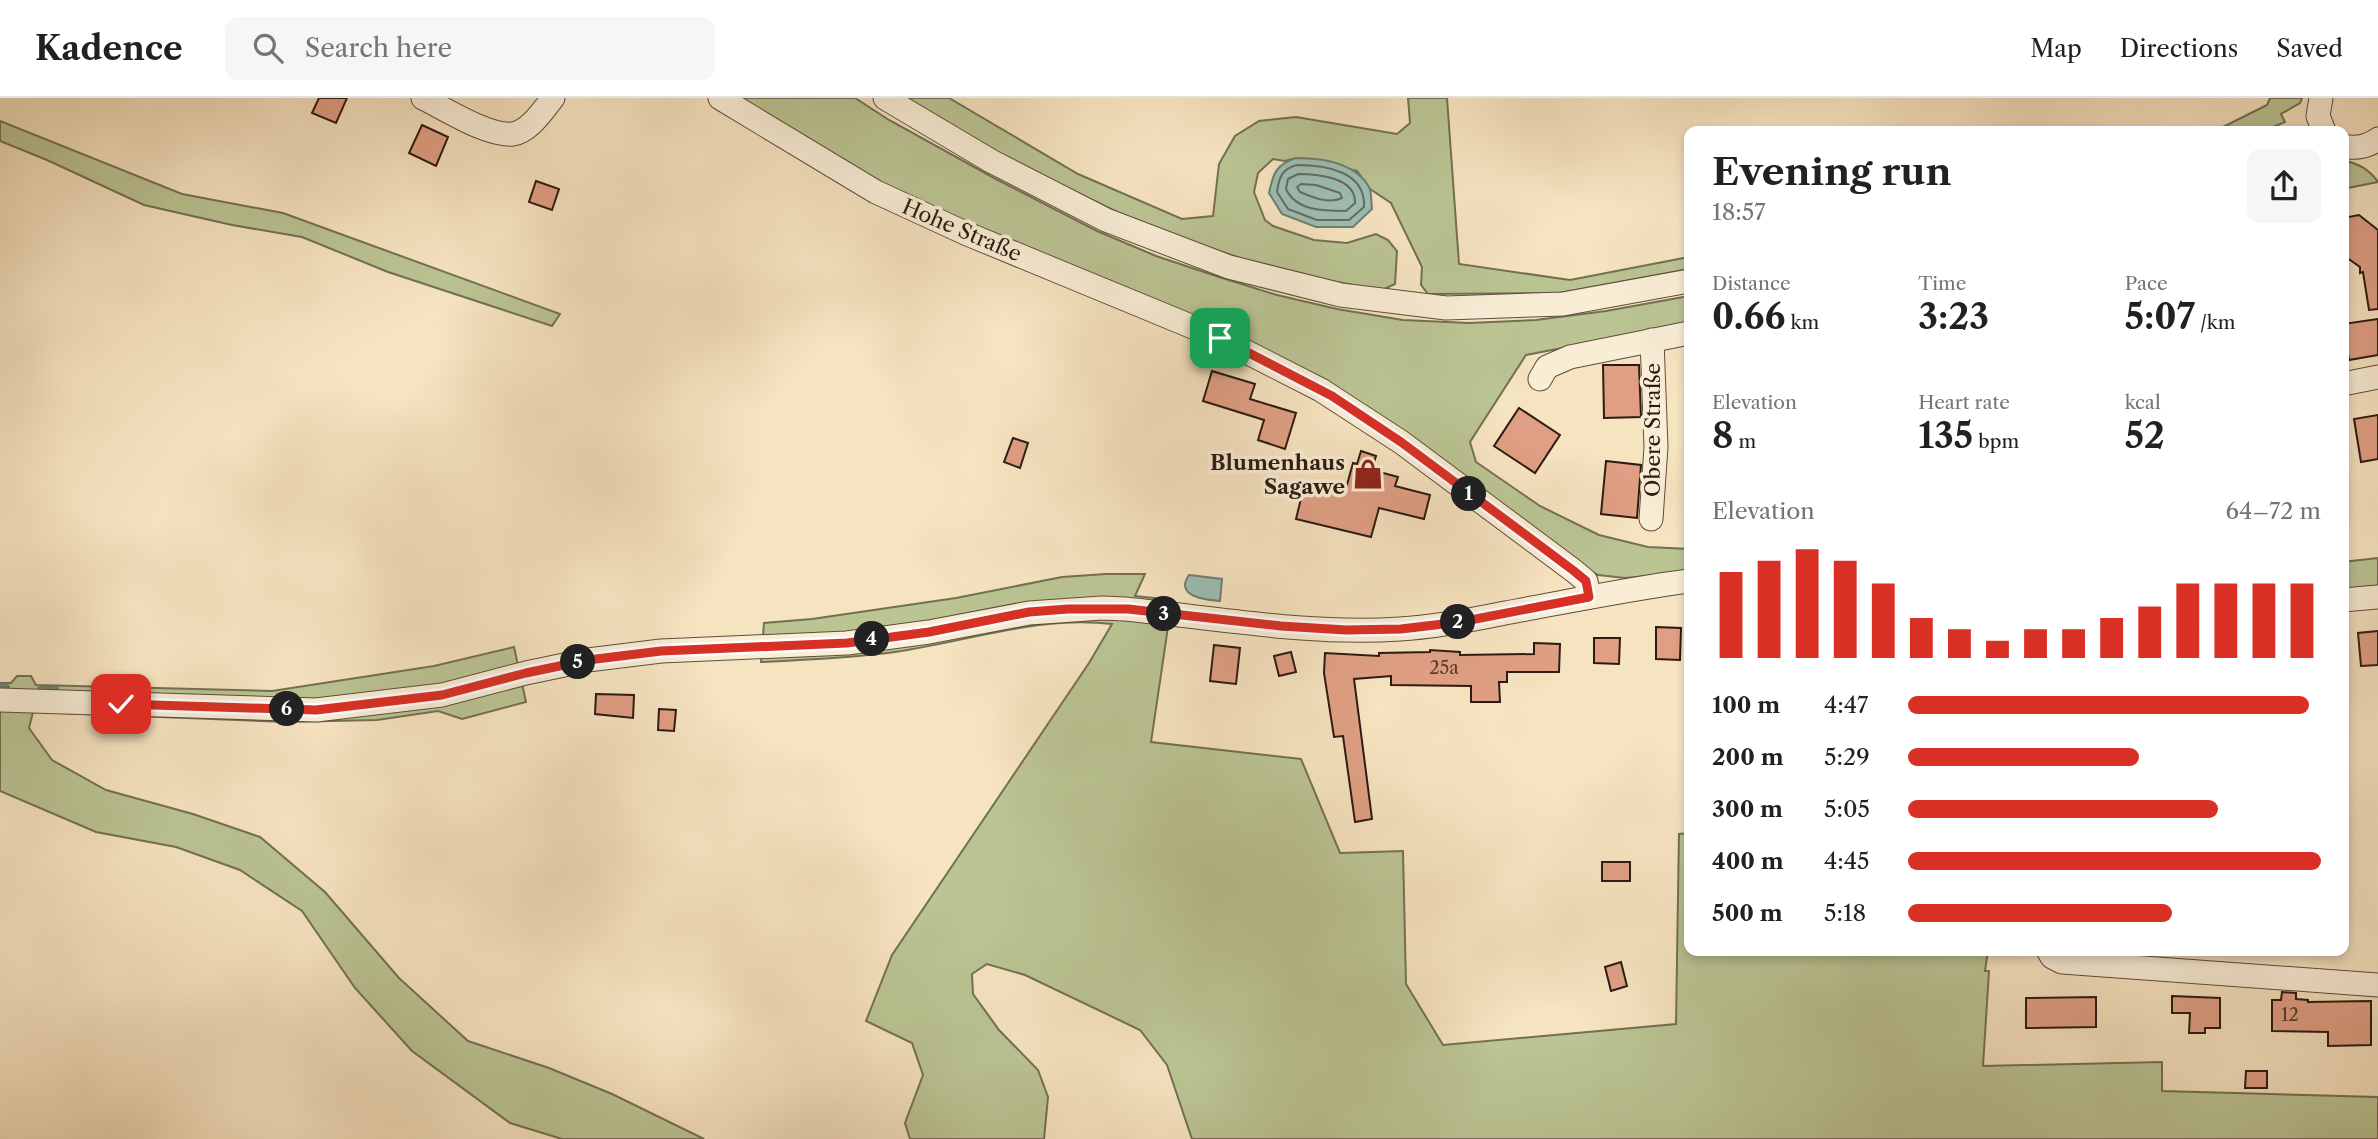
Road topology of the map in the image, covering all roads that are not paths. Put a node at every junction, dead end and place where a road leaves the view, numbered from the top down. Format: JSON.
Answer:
{"nodes":[{"id":1,"x":423,"y":98,"type":"edge"},
{"id":2,"x":553,"y":98,"type":"edge"},
{"id":3,"x":720,"y":98,"type":"edge"},
{"id":4,"x":885,"y":98,"type":"edge"},
{"id":5,"x":2320,"y":98,"type":"edge"},
{"id":6,"x":2318,"y":126,"type":"edge"},
{"id":7,"x":2377,"y":141,"type":"edge"},
{"id":8,"x":2349,"y":147,"type":"edge"},
{"id":9,"x":1684,"y":282,"type":"edge"},
{"id":10,"x":1684,"y":334,"type":"edge"},
{"id":11,"x":1652,"y":340,"type":"junction"},
{"id":12,"x":2378,"y":377,"type":"edge"},
{"id":13,"x":1540,"y":379,"type":"dead end"},
{"id":14,"x":2349,"y":383,"type":"edge"},
{"id":15,"x":1651,"y":519,"type":"dead end"},
{"id":16,"x":1684,"y":582,"type":"edge"},
{"id":17,"x":1589,"y":597,"type":"junction"},
{"id":18,"x":2378,"y":597,"type":"edge"},
{"id":19,"x":2349,"y":599,"type":"edge"},
{"id":20,"x":0,"y":700,"type":"edge"},
{"id":21,"x":2051,"y":956,"type":"edge"},
{"id":22,"x":2136,"y":956,"type":"edge"},
{"id":23,"x":2150,"y":967,"type":"junction"},
{"id":24,"x":2378,"y":985,"type":"edge"}],
"edges":[{"from":1,"to":2,"type":"street"},
{"from":3,"to":17,"type":"street","name":"Hohe Straße"},
{"from":4,"to":9,"type":"street"},
{"from":5,"to":6,"type":"street"},
{"from":7,"to":8,"type":"street"},
{"from":10,"to":11,"type":"street","name":"Obere Straße"},
{"from":11,"to":13,"type":"street","name":"Obere Straße"},
{"from":11,"to":15,"type":"street","name":"Obere Straße"},
{"from":12,"to":14,"type":"street"},
{"from":16,"to":17,"type":"street"},
{"from":17,"to":20,"type":"street"},
{"from":18,"to":19,"type":"street"},
{"from":21,"to":23,"type":"street"},
{"from":22,"to":23,"type":"street"},
{"from":23,"to":24,"type":"street"}]}
